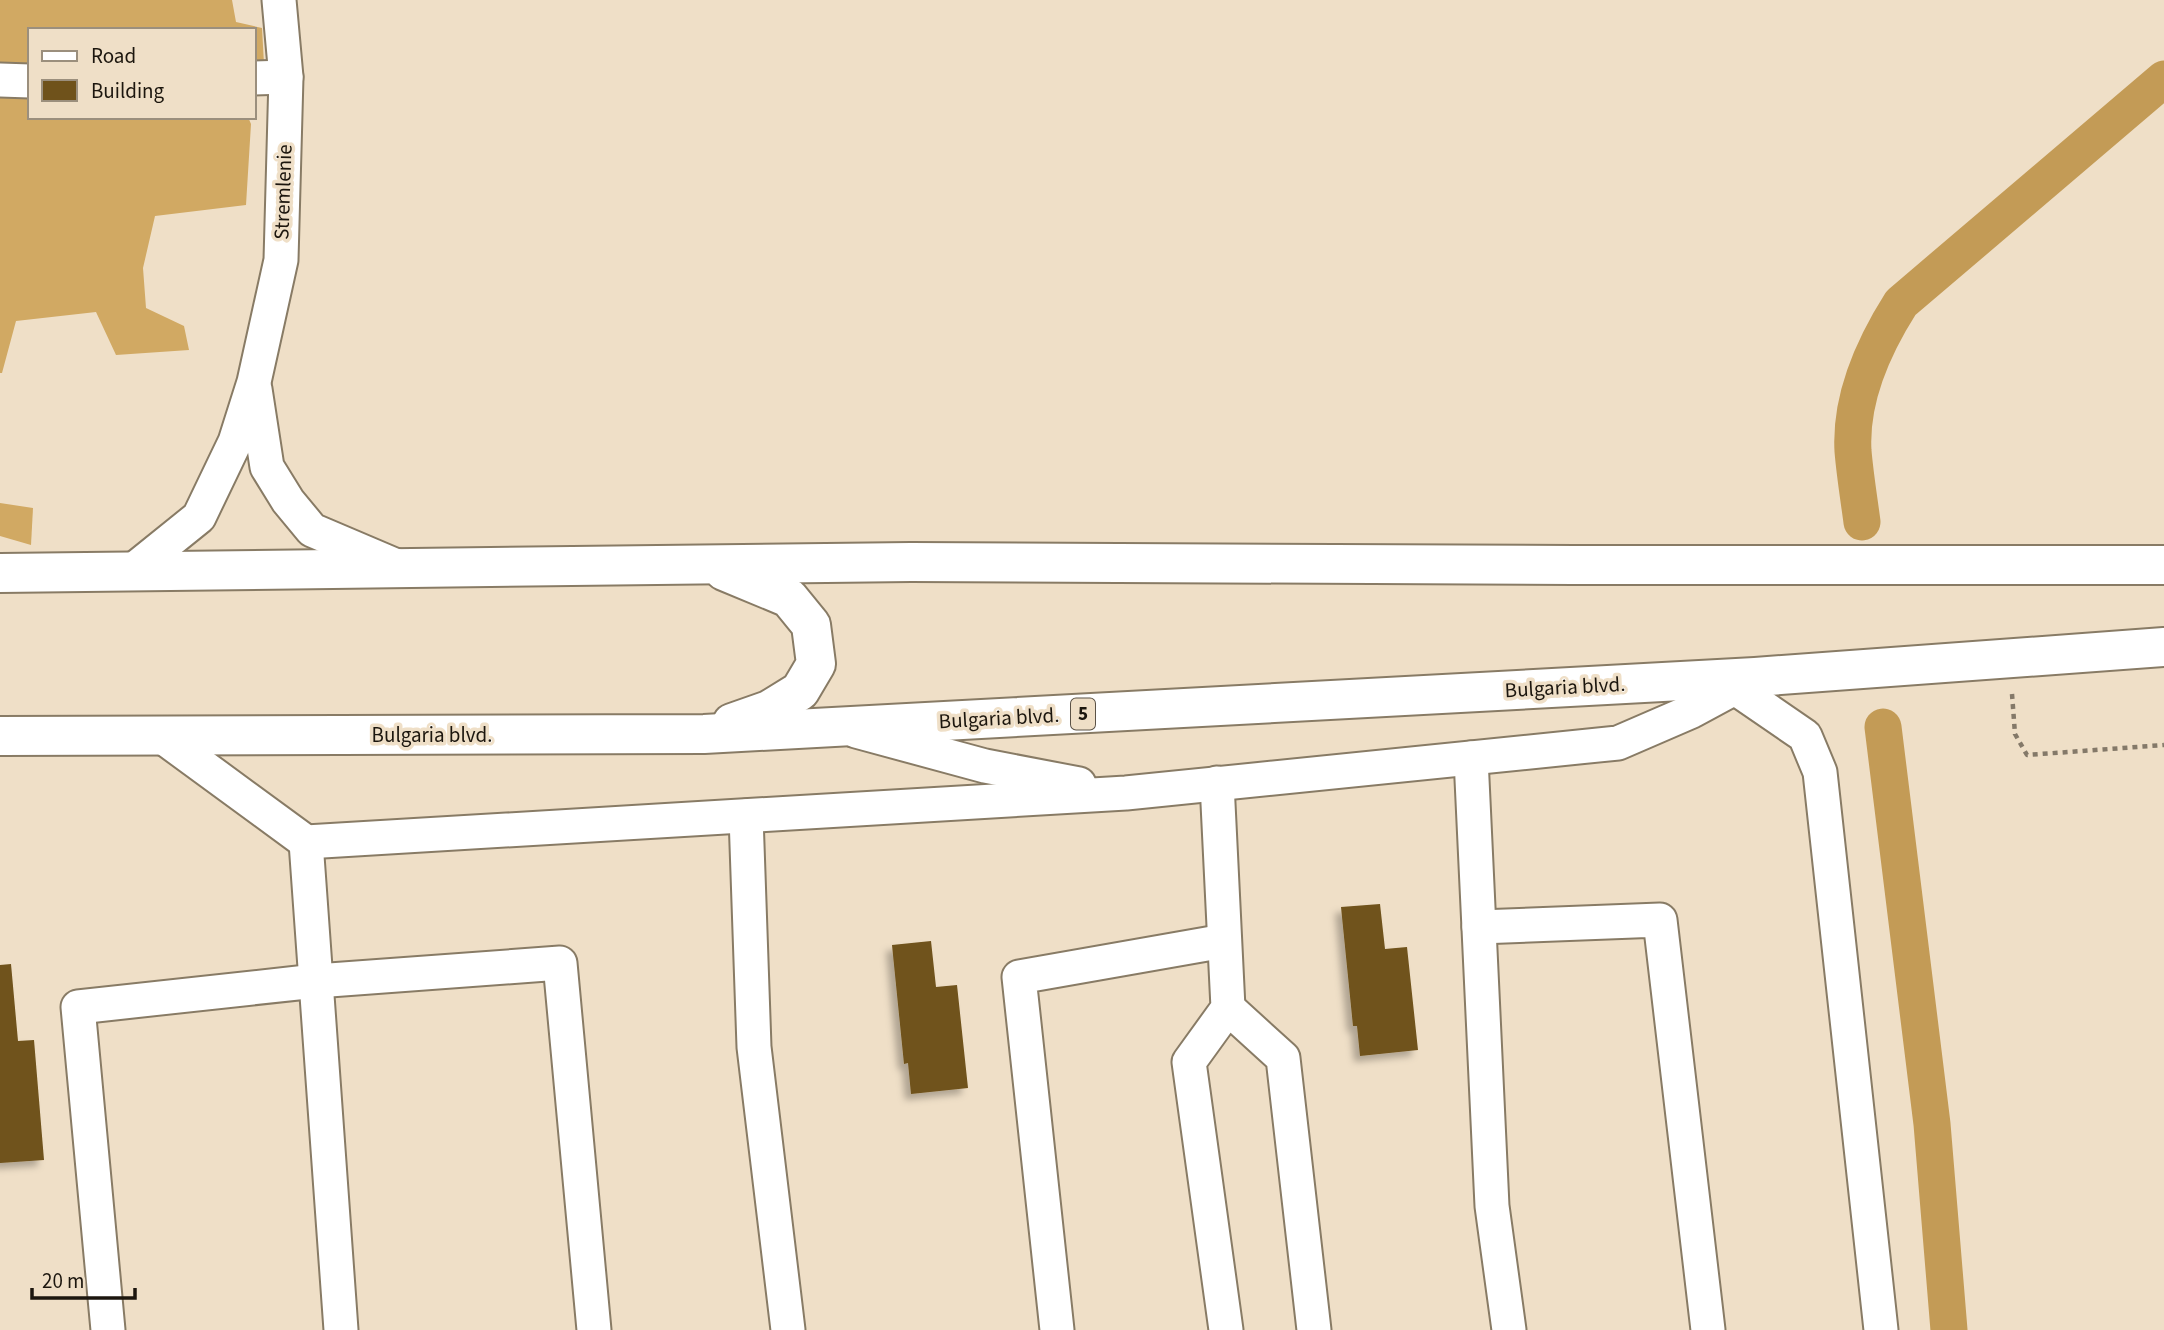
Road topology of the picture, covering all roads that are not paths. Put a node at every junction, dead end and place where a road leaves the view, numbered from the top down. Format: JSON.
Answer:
{"nodes":[{"id":1,"x":279,"y":0,"type":"edge"},
{"id":2,"x":270,"y":78,"type":"edge"},
{"id":3,"x":0,"y":80,"type":"edge"},
{"id":4,"x":28,"y":81,"type":"edge"},
{"id":5,"x":254,"y":382,"type":"junction"},
{"id":6,"x":707,"y":564,"type":"junction"},
{"id":7,"x":2164,"y":565,"type":"edge"},
{"id":8,"x":401,"y":568,"type":"junction"},
{"id":9,"x":132,"y":571,"type":"junction"},
{"id":10,"x":0,"y":573,"type":"edge"},
{"id":11,"x":2164,"y":647,"type":"edge"},
{"id":12,"x":1745,"y":682,"type":"junction"},
{"id":13,"x":840,"y":727,"type":"junction"},
{"id":14,"x":704,"y":734,"type":"junction"},
{"id":15,"x":160,"y":735,"type":"junction"},
{"id":16,"x":0,"y":736,"type":"edge"},
{"id":17,"x":1471,"y":758,"type":"junction"},
{"id":18,"x":1217,"y":783,"type":"junction"},
{"id":19,"x":1126,"y":793,"type":"junction"},
{"id":20,"x":746,"y":816,"type":"junction"},
{"id":21,"x":306,"y":842,"type":"junction"},
{"id":22,"x":1479,"y":927,"type":"junction"},
{"id":23,"x":1224,"y":941,"type":"junction"},
{"id":24,"x":316,"y":981,"type":"junction"},
{"id":25,"x":1228,"y":1008,"type":"junction"},
{"id":26,"x":108,"y":1330,"type":"edge"},
{"id":27,"x":341,"y":1330,"type":"edge"},
{"id":28,"x":593,"y":1330,"type":"edge"},
{"id":29,"x":788,"y":1330,"type":"edge"},
{"id":30,"x":1057,"y":1330,"type":"edge"},
{"id":31,"x":1226,"y":1330,"type":"edge"},
{"id":32,"x":1314,"y":1330,"type":"edge"},
{"id":33,"x":1509,"y":1330,"type":"edge"},
{"id":34,"x":1708,"y":1330,"type":"edge"},
{"id":35,"x":1881,"y":1330,"type":"edge"}],
"edges":[{"from":1,"to":2,"type":"street","name":"Stremlenie"},
{"from":2,"to":5,"type":"street","name":"Stremlenie"},
{"from":3,"to":4,"type":"street"},
{"from":5,"to":8,"type":"street"},
{"from":5,"to":9,"type":"street","name":"Stremlenie"},
{"from":6,"to":7,"type":"highway"},
{"from":6,"to":8,"type":"highway"},
{"from":6,"to":14,"type":"highway"},
{"from":8,"to":9,"type":"highway"},
{"from":9,"to":10,"type":"highway"},
{"from":11,"to":12,"type":"highway","name":"Bulgaria blvd.","number":"5"},
{"from":12,"to":13,"type":"highway","name":"Bulgaria blvd.","number":"5"},
{"from":12,"to":17,"type":"street"},
{"from":12,"to":35,"type":"street"},
{"from":13,"to":14,"type":"highway","name":"Bulgaria blvd.","number":"5"},
{"from":13,"to":19,"type":"street"},
{"from":14,"to":15,"type":"highway","name":"Bulgaria blvd.","number":"5"},
{"from":15,"to":16,"type":"highway","name":"Bulgaria blvd.","number":"5"},
{"from":15,"to":21,"type":"street"},
{"from":17,"to":18,"type":"street"},
{"from":17,"to":22,"type":"street"},
{"from":18,"to":19,"type":"street"},
{"from":18,"to":23,"type":"street"},
{"from":19,"to":20,"type":"street"},
{"from":20,"to":21,"type":"street"},
{"from":20,"to":29,"type":"street"},
{"from":21,"to":24,"type":"street"},
{"from":22,"to":33,"type":"street"},
{"from":22,"to":34,"type":"street"},
{"from":23,"to":25,"type":"street"},
{"from":23,"to":30,"type":"street"},
{"from":24,"to":26,"type":"street"},
{"from":24,"to":27,"type":"street"},
{"from":24,"to":28,"type":"street"},
{"from":25,"to":31,"type":"street"},
{"from":25,"to":32,"type":"street"}]}
